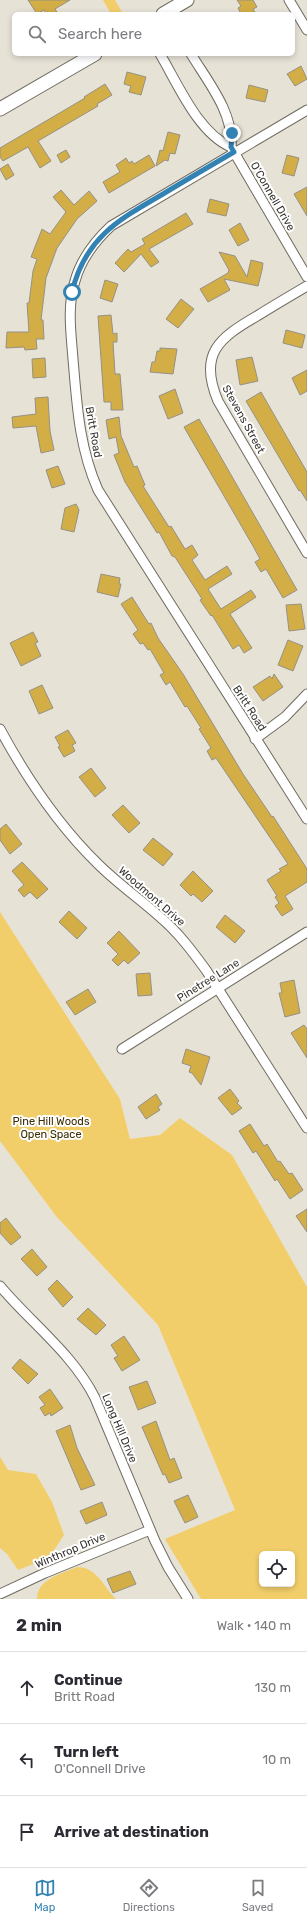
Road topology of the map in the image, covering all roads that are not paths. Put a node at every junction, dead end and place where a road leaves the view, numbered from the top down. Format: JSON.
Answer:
{"nodes":[{"id":1,"x":187,"y":0,"type":"edge"},
{"id":2,"x":290,"y":0,"type":"edge"},
{"id":3,"x":168,"y":12,"type":"edge"},
{"id":4,"x":307,"y":30,"type":"edge"},
{"id":5,"x":92,"y":56,"type":"edge"},
{"id":6,"x":161,"y":56,"type":"edge"},
{"id":7,"x":192,"y":56,"type":"edge"},
{"id":8,"x":0,"y":109,"type":"edge"},
{"id":9,"x":307,"y":110,"type":"edge"},
{"id":10,"x":233,"y":150,"type":"junction"},
{"id":11,"x":307,"y":277,"type":"edge"},
{"id":12,"x":307,"y":286,"type":"edge"},
{"id":13,"x":307,"y":553,"type":"edge"},
{"id":14,"x":307,"y":694,"type":"edge"},
{"id":15,"x":0,"y":729,"type":"edge"},
{"id":16,"x":255,"y":739,"type":"junction"},
{"id":17,"x":307,"y":819,"type":"edge"},
{"id":18,"x":307,"y":932,"type":"edge"},
{"id":19,"x":218,"y":988,"type":"junction"},
{"id":20,"x":122,"y":1049,"type":"dead end"},
{"id":21,"x":307,"y":1128,"type":"edge"},
{"id":22,"x":0,"y":1286,"type":"edge"},
{"id":23,"x":150,"y":1530,"type":"junction"},
{"id":24,"x":0,"y":1594,"type":"edge"},
{"id":25,"x":188,"y":1599,"type":"edge"}],
"edges":[{"from":1,"to":3,"type":"main road"},
{"from":2,"to":4,"type":"street"},
{"from":5,"to":8,"type":"main road"},
{"from":6,"to":10,"type":"street","name":"O'Connell Drive"},
{"from":7,"to":10,"type":"street","name":"O'Connell Drive"},
{"from":9,"to":10,"type":"street","name":"Britt Road"},
{"from":10,"to":11,"type":"street","name":"O'Connell Drive"},
{"from":10,"to":16,"type":"street","name":"Britt Road"},
{"from":12,"to":13,"type":"street","name":"Stevens Street"},
{"from":14,"to":16,"type":"street"},
{"from":15,"to":19,"type":"street","name":"Woodmont Drive"},
{"from":16,"to":17,"type":"street","name":"Britt Road"},
{"from":18,"to":19,"type":"street","name":"Pinetree Lane"},
{"from":19,"to":20,"type":"street","name":"Pinetree Lane"},
{"from":19,"to":21,"type":"street","name":"Woodmont Drive"},
{"from":22,"to":23,"type":"street","name":"Long Hill Drive"},
{"from":23,"to":24,"type":"street","name":"Winthrop Drive"},
{"from":23,"to":25,"type":"street","name":"Long Hill Drive"}]}
